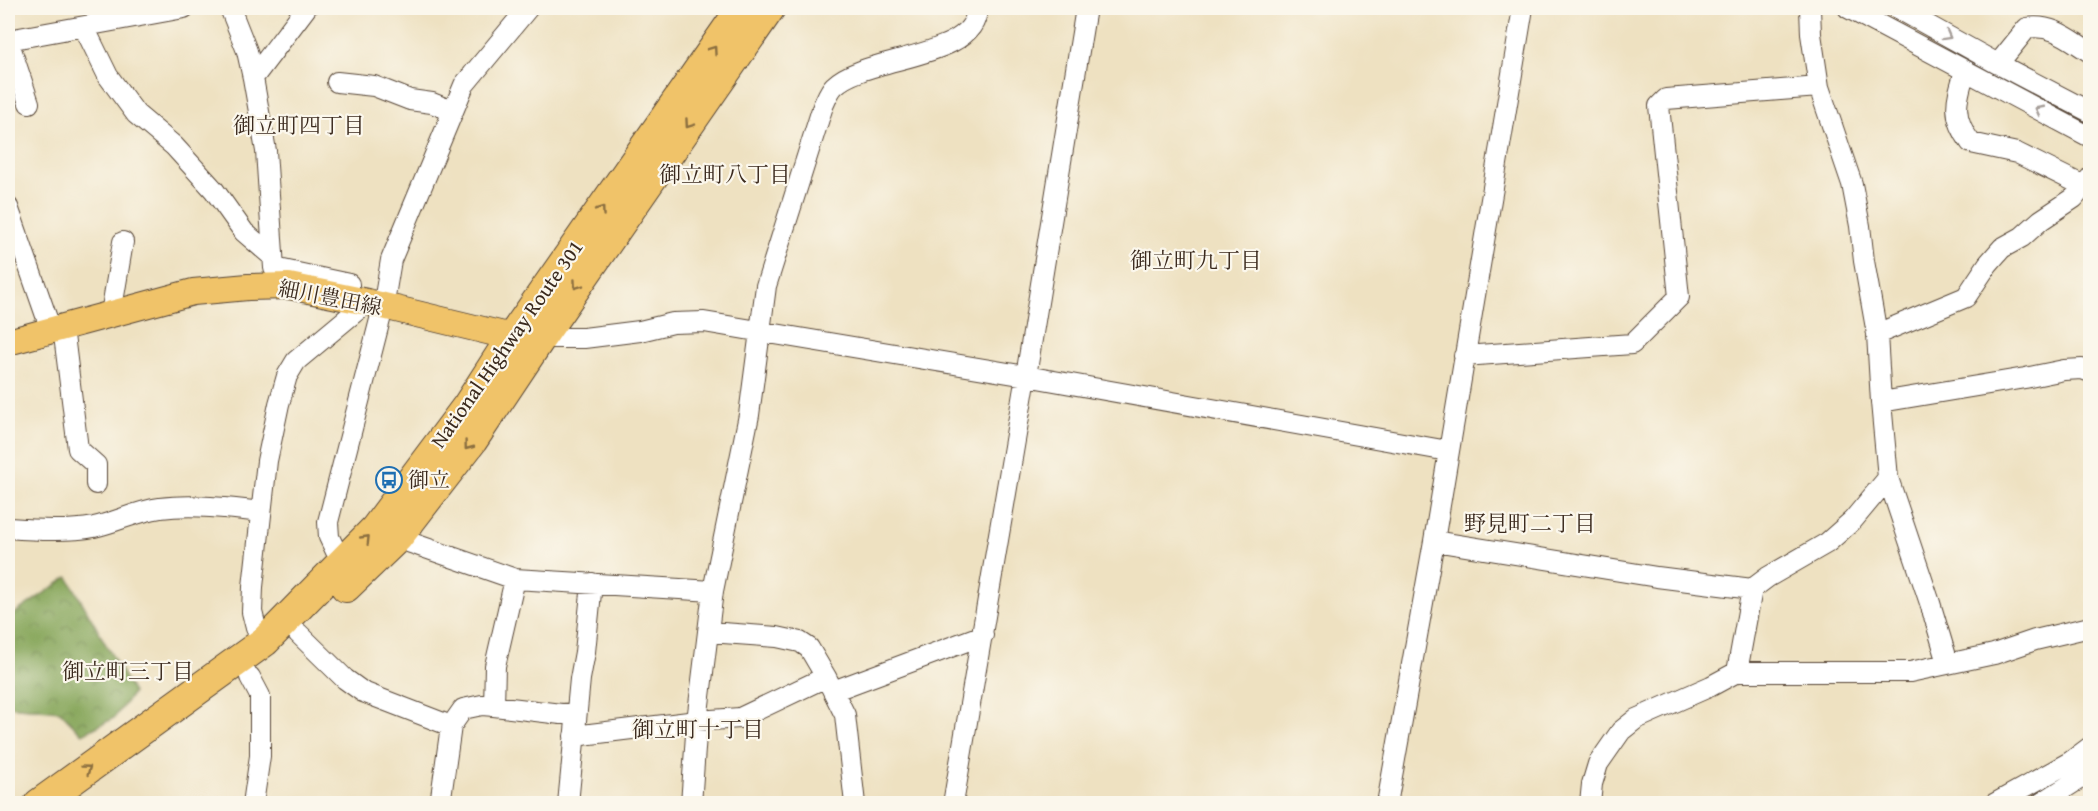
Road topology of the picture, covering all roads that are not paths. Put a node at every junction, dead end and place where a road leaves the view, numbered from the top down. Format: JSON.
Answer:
{"nodes":[{"id":1,"x":184,"y":8,"type":"edge"},
{"id":2,"x":230,"y":8,"type":"edge"},
{"id":3,"x":306,"y":8,"type":"edge"},
{"id":4,"x":528,"y":8,"type":"edge"},
{"id":5,"x":742,"y":8,"type":"edge"},
{"id":6,"x":770,"y":8,"type":"edge"},
{"id":7,"x":977,"y":8,"type":"edge"},
{"id":8,"x":1086,"y":8,"type":"edge"},
{"id":9,"x":1523,"y":8,"type":"edge"},
{"id":10,"x":1810,"y":8,"type":"edge"},
{"id":11,"x":1848,"y":8,"type":"edge"},
{"id":12,"x":1897,"y":8,"type":"edge"},
{"id":13,"x":84,"y":27,"type":"junction"},
{"id":14,"x":8,"y":40,"type":"edge"},
{"id":15,"x":2091,"y":52,"type":"edge"},
{"id":16,"x":1998,"y":64,"type":"junction"},
{"id":17,"x":1965,"y":71,"type":"junction"},
{"id":18,"x":253,"y":78,"type":"junction"},
{"id":19,"x":337,"y":82,"type":"dead end"},
{"id":20,"x":1819,"y":87,"type":"junction"},
{"id":21,"x":30,"y":103,"type":"dead end"},
{"id":22,"x":452,"y":111,"type":"junction"},
{"id":23,"x":2091,"y":112,"type":"edge"},
{"id":24,"x":2091,"y":137,"type":"edge"},
{"id":25,"x":2088,"y":184,"type":"edge"},
{"id":26,"x":8,"y":207,"type":"edge"},
{"id":27,"x":123,"y":242,"type":"dead end"},
{"id":28,"x":273,"y":257,"type":"junction"},
{"id":29,"x":366,"y":303,"type":"junction"},
{"id":30,"x":111,"y":314,"type":"junction"},
{"id":31,"x":57,"y":329,"type":"junction"},
{"id":32,"x":760,"y":332,"type":"junction"},
{"id":33,"x":1877,"y":334,"type":"junction"},
{"id":34,"x":526,"y":338,"type":"junction"},
{"id":35,"x":8,"y":342,"type":"edge"},
{"id":36,"x":1464,"y":356,"type":"junction"},
{"id":37,"x":2091,"y":372,"type":"edge"},
{"id":38,"x":1026,"y":376,"type":"junction"},
{"id":39,"x":1881,"y":402,"type":"junction"},
{"id":40,"x":1448,"y":451,"type":"junction"},
{"id":41,"x":1888,"y":478,"type":"junction"},
{"id":42,"x":96,"y":484,"type":"dead end"},
{"id":43,"x":261,"y":512,"type":"junction"},
{"id":44,"x":8,"y":528,"type":"edge"},
{"id":45,"x":397,"y":538,"type":"junction"},
{"id":46,"x":1434,"y":541,"type":"junction"},
{"id":47,"x":342,"y":564,"type":"junction"},
{"id":48,"x":515,"y":579,"type":"junction"},
{"id":49,"x":592,"y":583,"type":"junction"},
{"id":50,"x":1752,"y":588,"type":"junction"},
{"id":51,"x":713,"y":591,"type":"junction"},
{"id":52,"x":2091,"y":627,"type":"edge"},
{"id":53,"x":709,"y":632,"type":"junction"},
{"id":54,"x":298,"y":633,"type":"junction"},
{"id":55,"x":983,"y":635,"type":"junction"},
{"id":56,"x":265,"y":641,"type":"junction"},
{"id":57,"x":1948,"y":663,"type":"junction"},
{"id":58,"x":1737,"y":672,"type":"junction"},
{"id":59,"x":250,"y":677,"type":"junction"},
{"id":60,"x":830,"y":684,"type":"junction"},
{"id":61,"x":494,"y":706,"type":"junction"},
{"id":62,"x":576,"y":713,"type":"junction"},
{"id":63,"x":697,"y":721,"type":"junction"},
{"id":64,"x":451,"y":726,"type":"junction"},
{"id":65,"x":574,"y":736,"type":"junction"},
{"id":66,"x":2091,"y":747,"type":"edge"},
{"id":67,"x":2091,"y":772,"type":"edge"},
{"id":68,"x":39,"y":804,"type":"edge"},
{"id":69,"x":74,"y":804,"type":"edge"},
{"id":70,"x":253,"y":804,"type":"edge"},
{"id":71,"x":440,"y":804,"type":"edge"},
{"id":72,"x":568,"y":804,"type":"edge"},
{"id":73,"x":691,"y":804,"type":"edge"},
{"id":74,"x":855,"y":804,"type":"edge"},
{"id":75,"x":953,"y":804,"type":"edge"},
{"id":76,"x":1387,"y":804,"type":"edge"},
{"id":77,"x":1590,"y":804,"type":"edge"},
{"id":78,"x":1994,"y":804,"type":"edge"},
{"id":79,"x":2040,"y":804,"type":"edge"}],
"edges":[{"from":1,"to":13,"type":"street"},
{"from":2,"to":18,"type":"street"},
{"from":3,"to":18,"type":"street"},
{"from":4,"to":22,"type":"street"},
{"from":34,"to":5,"type":"highway","name":"National Highway Route 301","one_way":true},
{"from":6,"to":34,"type":"highway","name":"National Highway Route 301","one_way":true},
{"from":7,"to":32,"type":"street"},
{"from":8,"to":38,"type":"street"},
{"from":9,"to":36,"type":"street"},
{"from":10,"to":20,"type":"street"},
{"from":11,"to":17,"type":"street"},
{"from":12,"to":16,"type":"street","one_way":true},
{"from":13,"to":14,"type":"street"},
{"from":13,"to":28,"type":"street"},
{"from":14,"to":21,"type":"street"},
{"from":15,"to":16,"type":"street"},
{"from":16,"to":23,"type":"street"},
{"from":24,"to":17,"type":"street","one_way":true},
{"from":17,"to":25,"type":"street"},
{"from":18,"to":28,"type":"street"},
{"from":19,"to":22,"type":"street"},
{"from":20,"to":33,"type":"street"},
{"from":20,"to":36,"type":"street"},
{"from":22,"to":29,"type":"street"},
{"from":25,"to":33,"type":"street"},
{"from":26,"to":31,"type":"street"},
{"from":27,"to":30,"type":"street"},
{"from":28,"to":29,"type":"street"},
{"from":29,"to":30,"type":"main road","name":"細川豊田線"},
{"from":29,"to":34,"type":"main road","name":"細川豊田線"},
{"from":29,"to":43,"type":"street"},
{"from":29,"to":47,"type":"street"},
{"from":30,"to":31,"type":"main road","name":"細川豊田線"},
{"from":31,"to":35,"type":"main road","name":"細川豊田線"},
{"from":31,"to":42,"type":"street"},
{"from":32,"to":34,"type":"street"},
{"from":32,"to":38,"type":"street"},
{"from":32,"to":51,"type":"street"},
{"from":33,"to":39,"type":"street"},
{"from":34,"to":45,"type":"highway","name":"National Highway Route 301","one_way":true},
{"from":47,"to":34,"type":"highway","name":"National Highway Route 301","one_way":true},
{"from":36,"to":40,"type":"street"},
{"from":37,"to":39,"type":"street"},
{"from":38,"to":40,"type":"street"},
{"from":38,"to":55,"type":"street"},
{"from":39,"to":41,"type":"street"},
{"from":40,"to":46,"type":"street"},
{"from":41,"to":50,"type":"street"},
{"from":41,"to":57,"type":"street"},
{"from":43,"to":44,"type":"street"},
{"from":43,"to":56,"type":"street"},
{"from":45,"to":48,"type":"street"},
{"from":45,"to":54,"type":"highway","name":"National Highway Route 301"},
{"from":46,"to":50,"type":"street"},
{"from":46,"to":76,"type":"street"},
{"from":47,"to":56,"type":"highway","name":"National Highway Route 301"},
{"from":48,"to":49,"type":"street"},
{"from":48,"to":61,"type":"street"},
{"from":49,"to":51,"type":"street"},
{"from":49,"to":62,"type":"street"},
{"from":50,"to":58,"type":"street"},
{"from":51,"to":53,"type":"street"},
{"from":52,"to":57,"type":"street"},
{"from":53,"to":60,"type":"street"},
{"from":53,"to":63,"type":"street"},
{"from":54,"to":59,"type":"highway","name":"National Highway Route 301"},
{"from":54,"to":64,"type":"street"},
{"from":55,"to":60,"type":"street"},
{"from":55,"to":75,"type":"street"},
{"from":68,"to":56,"type":"highway","name":"National Highway Route 301","one_way":true},
{"from":57,"to":58,"type":"street"},
{"from":58,"to":77,"type":"street"},
{"from":59,"to":69,"type":"highway","name":"National Highway Route 301"},
{"from":59,"to":70,"type":"street"},
{"from":60,"to":63,"type":"street"},
{"from":60,"to":74,"type":"street"},
{"from":61,"to":62,"type":"street"},
{"from":61,"to":64,"type":"street"},
{"from":62,"to":65,"type":"street"},
{"from":63,"to":65,"type":"street"},
{"from":63,"to":73,"type":"street"},
{"from":64,"to":71,"type":"street"},
{"from":65,"to":72,"type":"street"},
{"from":66,"to":78,"type":"street"},
{"from":67,"to":79,"type":"street"}]}
